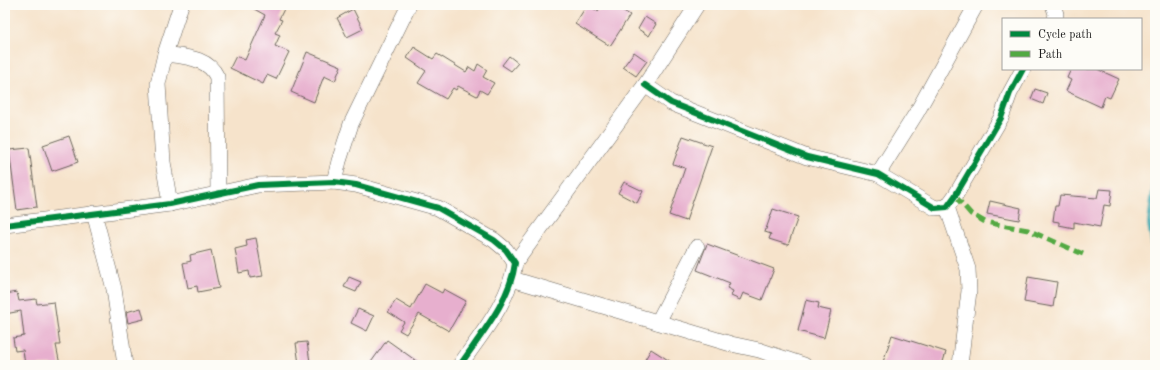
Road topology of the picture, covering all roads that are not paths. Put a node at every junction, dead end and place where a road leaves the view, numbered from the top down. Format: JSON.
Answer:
{"nodes":[{"id":1,"x":181,"y":5,"type":"edge"},
{"id":2,"x":409,"y":5,"type":"edge"},
{"id":3,"x":697,"y":5,"type":"edge"},
{"id":4,"x":976,"y":5,"type":"edge"},
{"id":5,"x":1053,"y":5,"type":"edge"},
{"id":6,"x":1055,"y":18,"type":"edge"},
{"id":7,"x":165,"y":54,"type":"junction"},
{"id":8,"x":1022,"y":70,"type":"edge"},
{"id":9,"x":645,"y":85,"type":"junction"},
{"id":10,"x":878,"y":174,"type":"junction"},
{"id":11,"x":334,"y":182,"type":"junction"},
{"id":12,"x":218,"y":194,"type":"junction"},
{"id":13,"x":170,"y":204,"type":"junction"},
{"id":14,"x":947,"y":207,"type":"junction"},
{"id":15,"x":94,"y":213,"type":"junction"},
{"id":16,"x":5,"y":225,"type":"edge"},
{"id":17,"x":697,"y":247,"type":"dead end"},
{"id":18,"x":515,"y":263,"type":"junction"},
{"id":19,"x":512,"y":279,"type":"junction"},
{"id":20,"x":658,"y":322,"type":"junction"},
{"id":21,"x":125,"y":365,"type":"edge"},
{"id":22,"x":460,"y":365,"type":"edge"},
{"id":23,"x":804,"y":365,"type":"edge"},
{"id":24,"x":960,"y":365,"type":"edge"}],
"edges":[{"from":1,"to":7,"type":"street"},
{"from":2,"to":11,"type":"street"},
{"from":3,"to":9,"type":"street"},
{"from":4,"to":10,"type":"street"},
{"from":5,"to":6,"type":"street"},
{"from":7,"to":12,"type":"street"},
{"from":7,"to":13,"type":"street"},
{"from":8,"to":14,"type":"street"},
{"from":9,"to":10,"type":"street"},
{"from":9,"to":18,"type":"street"},
{"from":10,"to":14,"type":"street"},
{"from":11,"to":12,"type":"street"},
{"from":11,"to":18,"type":"street"},
{"from":12,"to":13,"type":"street"},
{"from":13,"to":15,"type":"street"},
{"from":14,"to":24,"type":"street"},
{"from":15,"to":16,"type":"street"},
{"from":15,"to":21,"type":"street"},
{"from":17,"to":20,"type":"street"},
{"from":18,"to":19,"type":"street"},
{"from":19,"to":20,"type":"street"},
{"from":19,"to":22,"type":"street"},
{"from":20,"to":23,"type":"street"}]}
